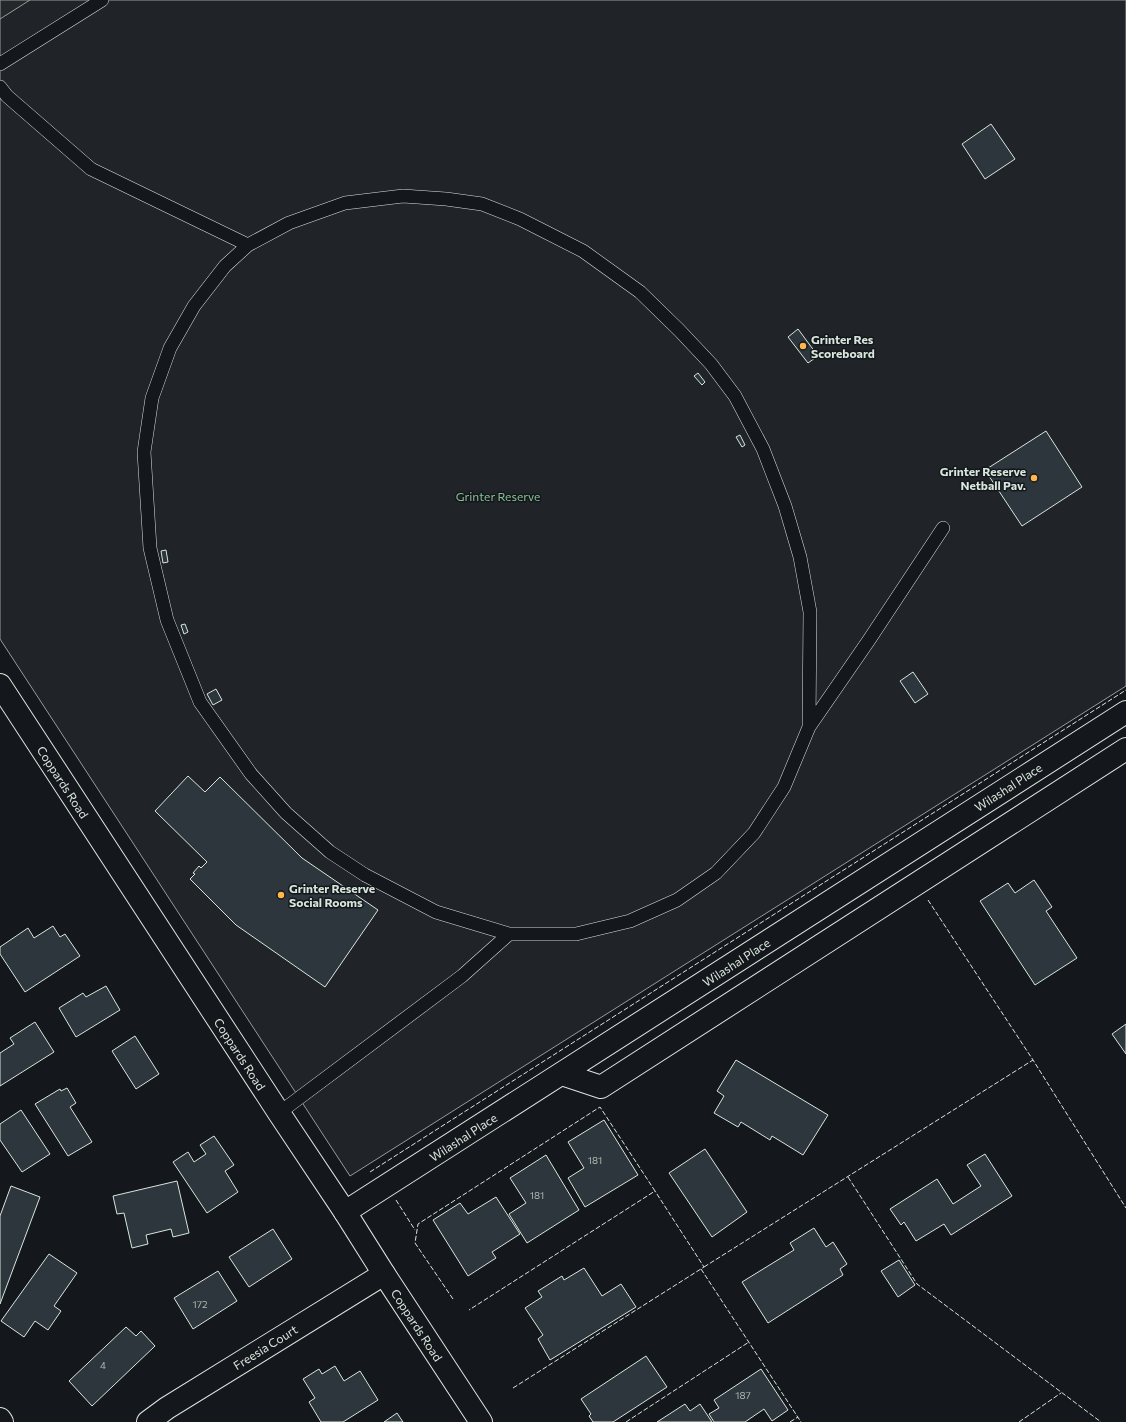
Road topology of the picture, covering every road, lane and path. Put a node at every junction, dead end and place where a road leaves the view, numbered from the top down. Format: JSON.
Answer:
{"nodes":[{"id":1,"x":102,"y":0,"type":"edge"},
{"id":2,"x":0,"y":64,"type":"edge"},
{"id":3,"x":0,"y":87,"type":"edge"},
{"id":4,"x":248,"y":245,"type":"junction"},
{"id":5,"x":943,"y":528,"type":"dead end"},
{"id":6,"x":0,"y":685,"type":"edge"},
{"id":7,"x":1126,"y":712,"type":"edge"},
{"id":8,"x":809,"y":727,"type":"junction"},
{"id":9,"x":1126,"y":748,"type":"edge"},
{"id":10,"x":509,"y":934,"type":"junction"},
{"id":11,"x":562,"y":1074,"type":"junction"},
{"id":12,"x":279,"y":1113,"type":"junction"},
{"id":13,"x":345,"y":1212,"type":"junction"},
{"id":14,"x":384,"y":1274,"type":"junction"},
{"id":15,"x":0,"y":1419,"type":"edge"},
{"id":16,"x":2,"y":1422,"type":"edge"},
{"id":17,"x":148,"y":1422,"type":"edge"},
{"id":18,"x":481,"y":1422,"type":"edge"}],
"edges":[{"from":1,"to":2,"type":"lane"},
{"from":3,"to":4,"type":"lane"},
{"from":4,"to":8,"type":"lane"},
{"from":4,"to":10,"type":"lane"},
{"from":5,"to":8,"type":"lane"},
{"from":6,"to":12,"type":"street","name":"Coppards Road"},
{"from":7,"to":11,"type":"street","name":"Wilashal Place"},
{"from":8,"to":10,"type":"lane"},
{"from":9,"to":11,"type":"street"},
{"from":10,"to":12,"type":"lane"},
{"from":11,"to":13,"type":"street","name":"Wilashal Place"},
{"from":12,"to":13,"type":"street","name":"Coppards Road"},
{"from":13,"to":14,"type":"street","name":"Coppards Road"},
{"from":14,"to":17,"type":"street","name":"Freesia Court"},
{"from":14,"to":18,"type":"street","name":"Coppards Road"},
{"from":15,"to":16,"type":"street"}]}
